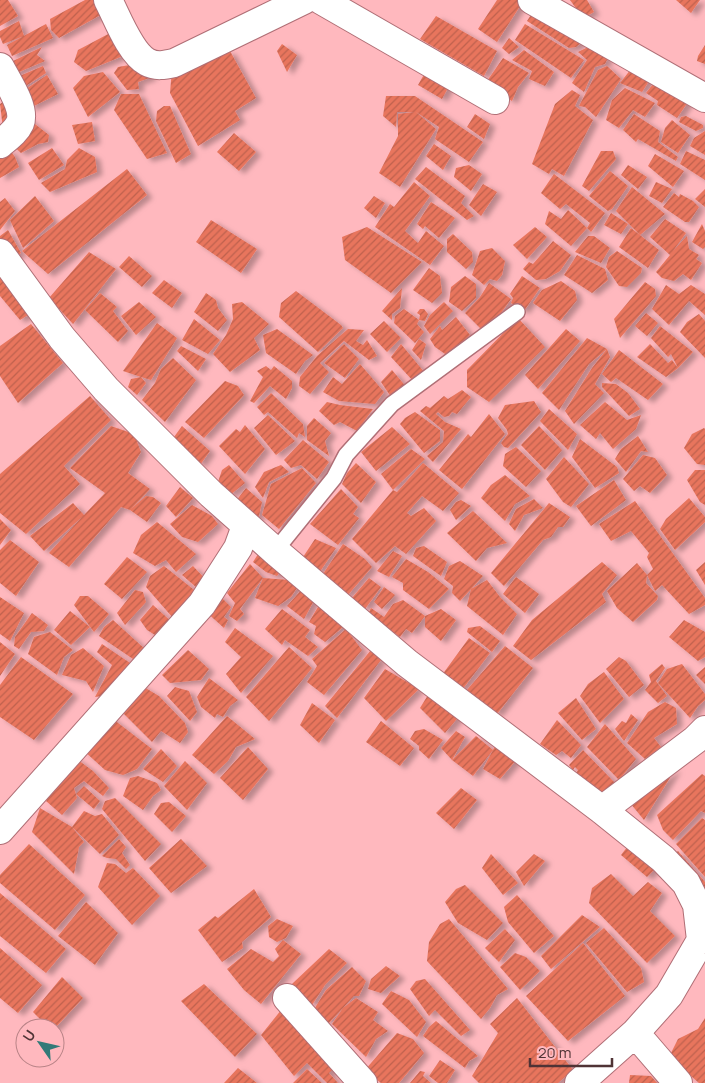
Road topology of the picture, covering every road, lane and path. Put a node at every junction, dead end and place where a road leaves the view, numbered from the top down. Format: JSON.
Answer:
{"nodes":[{"id":1,"x":108,"y":0,"type":"edge"},
{"id":2,"x":304,"y":0,"type":"edge"},
{"id":3,"x":321,"y":0,"type":"edge"},
{"id":4,"x":532,"y":0,"type":"edge"},
{"id":5,"x":0,"y":67,"type":"edge"},
{"id":6,"x":705,"y":98,"type":"edge"},
{"id":7,"x":495,"y":100,"type":"dead end"},
{"id":8,"x":0,"y":144,"type":"edge"},
{"id":9,"x":0,"y":253,"type":"edge"},
{"id":10,"x":517,"y":312,"type":"dead end"},
{"id":11,"x":246,"y":526,"type":"junction"},
{"id":12,"x":275,"y":551,"type":"junction"},
{"id":13,"x":705,"y":730,"type":"edge"},
{"id":14,"x":602,"y":810,"type":"junction"},
{"id":15,"x":0,"y":830,"type":"edge"},
{"id":16,"x":703,"y":938,"type":"edge"},
{"id":17,"x":288,"y":998,"type":"dead end"},
{"id":18,"x":635,"y":1033,"type":"junction"},
{"id":19,"x":591,"y":1079,"type":"edge"},
{"id":20,"x":363,"y":1083,"type":"edge"},
{"id":21,"x":678,"y":1083,"type":"edge"}],
"edges":[{"from":1,"to":2,"type":"street"},
{"from":3,"to":7,"type":"street"},
{"from":4,"to":6,"type":"street"},
{"from":5,"to":8,"type":"street"},
{"from":9,"to":11,"type":"street"},
{"from":10,"to":12,"type":"lane"},
{"from":11,"to":12,"type":"street"},
{"from":11,"to":15,"type":"street"},
{"from":12,"to":14,"type":"street"},
{"from":13,"to":14,"type":"street"},
{"from":14,"to":16,"type":"street"},
{"from":16,"to":18,"type":"street"},
{"from":17,"to":20,"type":"street"},
{"from":18,"to":19,"type":"street"},
{"from":18,"to":21,"type":"street"}]}
